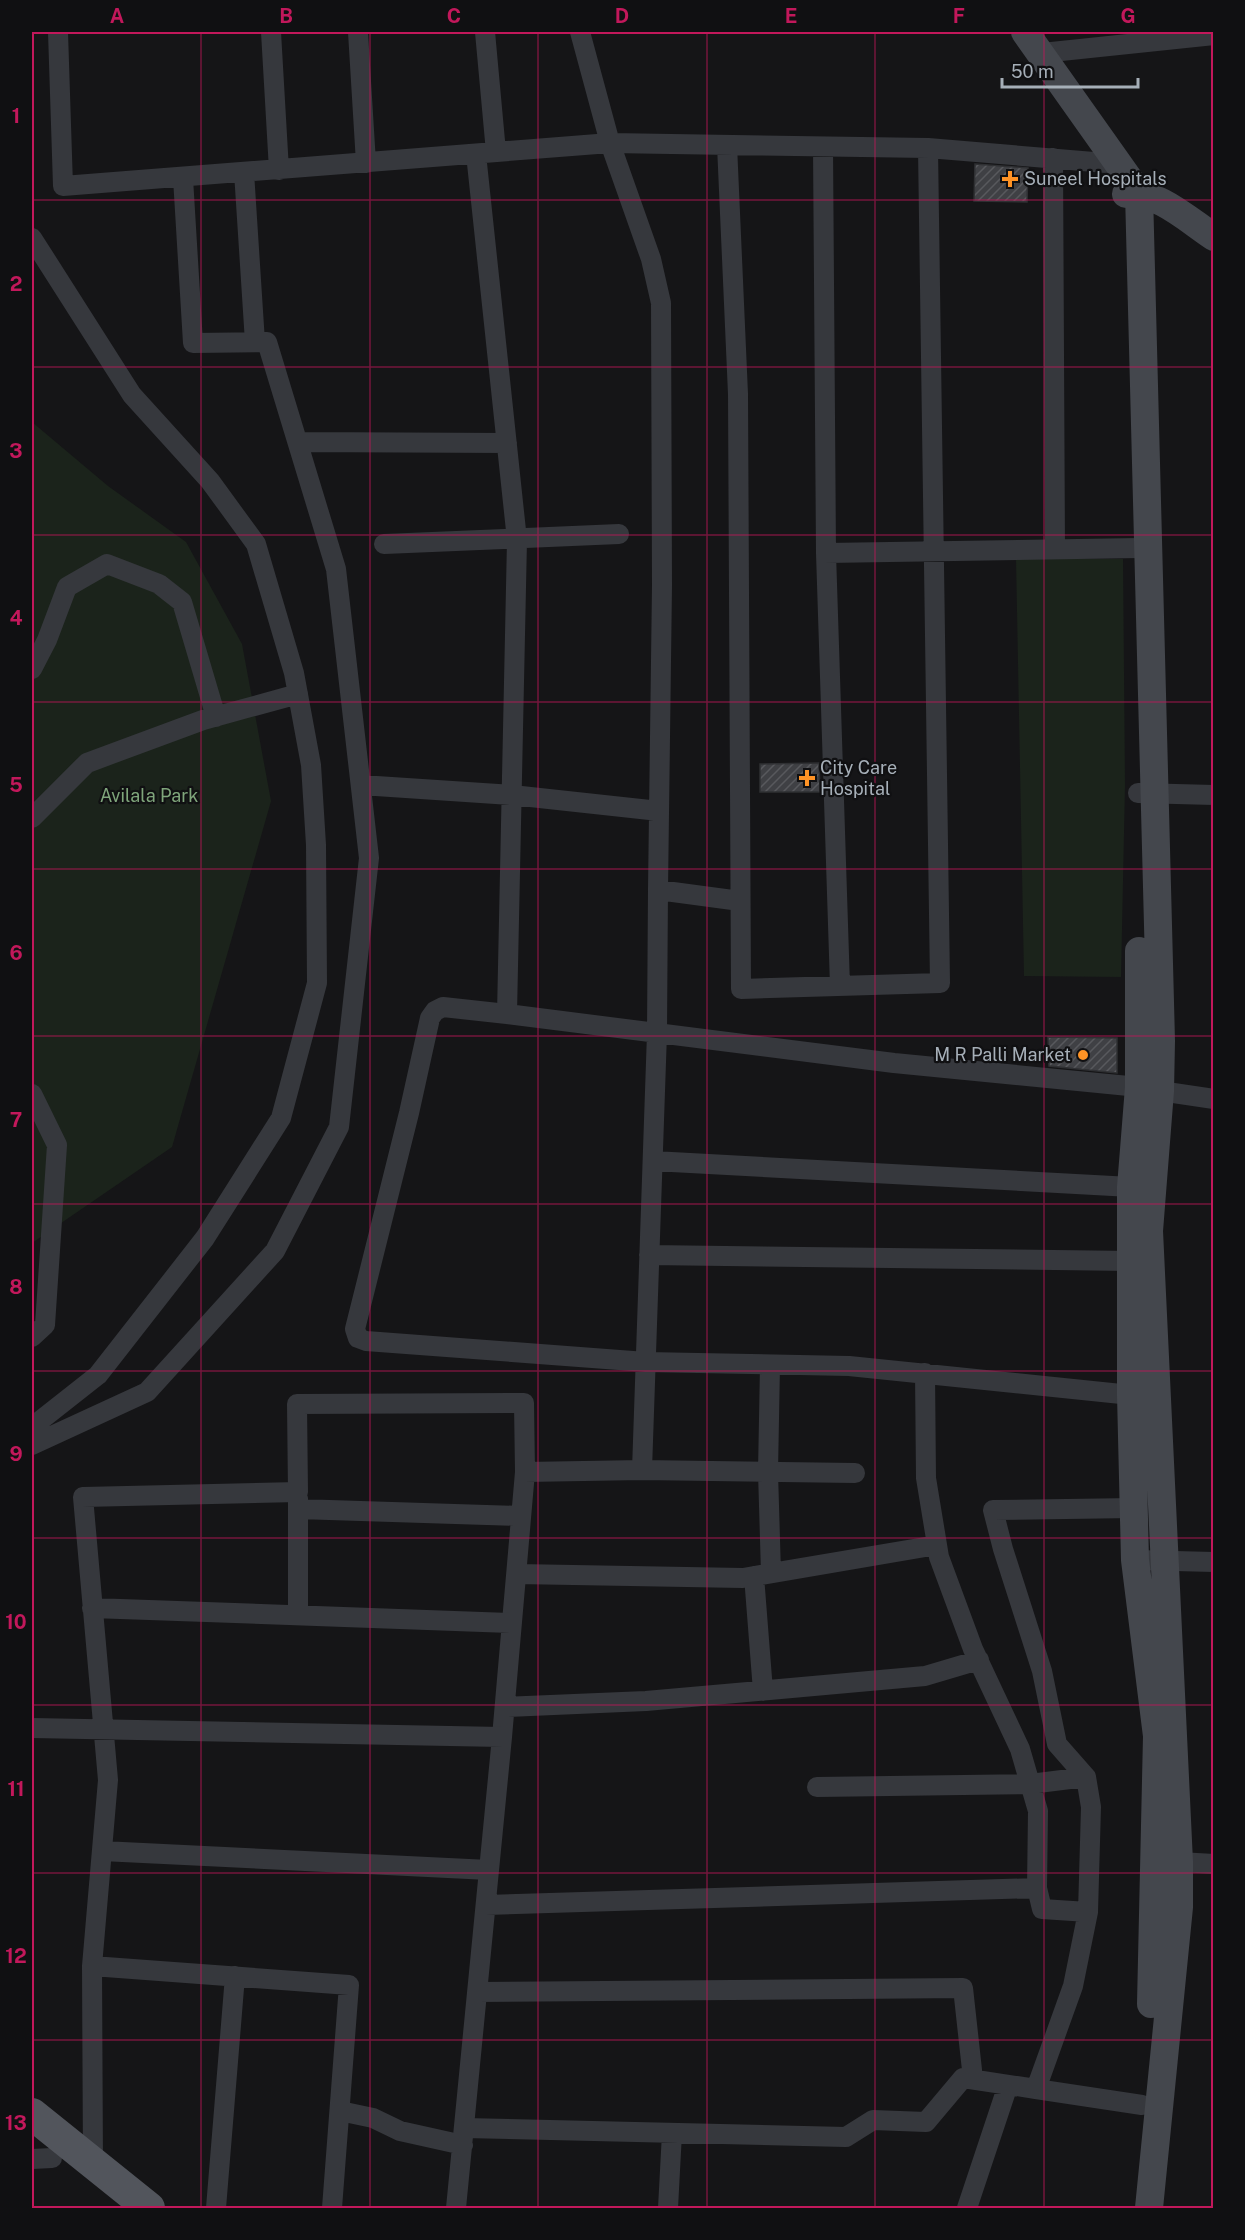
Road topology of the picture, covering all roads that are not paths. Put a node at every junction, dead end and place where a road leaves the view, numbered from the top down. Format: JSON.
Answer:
{"nodes":[{"id":1,"x":58,"y":32,"type":"edge"},
{"id":2,"x":271,"y":32,"type":"edge"},
{"id":3,"x":358,"y":32,"type":"edge"},
{"id":4,"x":485,"y":32,"type":"edge"},
{"id":5,"x":580,"y":32,"type":"edge"},
{"id":6,"x":1004,"y":32,"type":"edge"},
{"id":7,"x":1214,"y":35,"type":"edge"},
{"id":8,"x":1034,"y":42,"type":"edge"},
{"id":9,"x":610,"y":143,"type":"junction"},
{"id":10,"x":727,"y":145,"type":"junction"},
{"id":11,"x":823,"y":147,"type":"junction"},
{"id":12,"x":928,"y":148,"type":"junction"},
{"id":13,"x":496,"y":152,"type":"junction"},
{"id":14,"x":476,"y":154,"type":"junction"},
{"id":15,"x":1053,"y":158,"type":"junction"},
{"id":16,"x":366,"y":163,"type":"junction"},
{"id":17,"x":1111,"y":163,"type":"junction"},
{"id":18,"x":279,"y":170,"type":"junction"},
{"id":19,"x":244,"y":172,"type":"junction"},
{"id":20,"x":183,"y":177,"type":"junction"},
{"id":21,"x":1133,"y":193,"type":"junction"},
{"id":22,"x":1214,"y":237,"type":"edge"},
{"id":23,"x":32,"y":238,"type":"edge"},
{"id":24,"x":255,"y":342,"type":"junction"},
{"id":25,"x":298,"y":442,"type":"junction"},
{"id":26,"x":507,"y":443,"type":"junction"},
{"id":27,"x":619,"y":534,"type":"dead end"},
{"id":28,"x":517,"y":540,"type":"junction"},
{"id":29,"x":384,"y":544,"type":"dead end"},
{"id":30,"x":1140,"y":548,"type":"junction"},
{"id":31,"x":1055,"y":550,"type":"junction"},
{"id":32,"x":935,"y":552,"type":"junction"},
{"id":33,"x":826,"y":553,"type":"junction"},
{"id":34,"x":32,"y":669,"type":"edge"},
{"id":35,"x":298,"y":694,"type":"junction"},
{"id":36,"x":216,"y":717,"type":"junction"},
{"id":37,"x":361,"y":785,"type":"junction"},
{"id":38,"x":1146,"y":793,"type":"junction"},
{"id":39,"x":512,"y":795,"type":"junction"},
{"id":40,"x":1214,"y":795,"type":"edge"},
{"id":41,"x":659,"y":811,"type":"junction"},
{"id":42,"x":32,"y":818,"type":"edge"},
{"id":43,"x":658,"y":890,"type":"junction"},
{"id":44,"x":740,"y":901,"type":"junction"},
{"id":45,"x":840,"y":986,"type":"junction"},
{"id":46,"x":507,"y":1014,"type":"junction"},
{"id":47,"x":657,"y":1033,"type":"junction"},
{"id":48,"x":1150,"y":1089,"type":"junction"},
{"id":49,"x":32,"y":1094,"type":"edge"},
{"id":50,"x":1214,"y":1099,"type":"edge"},
{"id":51,"x":653,"y":1161,"type":"junction"},
{"id":52,"x":1131,"y":1186,"type":"junction"},
{"id":53,"x":650,"y":1255,"type":"junction"},
{"id":54,"x":1131,"y":1261,"type":"junction"},
{"id":55,"x":32,"y":1337,"type":"edge"},
{"id":56,"x":646,"y":1362,"type":"junction"},
{"id":57,"x":770,"y":1365,"type":"junction"},
{"id":58,"x":925,"y":1373,"type":"junction"},
{"id":59,"x":1131,"y":1395,"type":"junction"},
{"id":60,"x":32,"y":1427,"type":"edge"},
{"id":61,"x":32,"y":1445,"type":"edge"},
{"id":62,"x":642,"y":1470,"type":"junction"},
{"id":63,"x":525,"y":1472,"type":"junction"},
{"id":64,"x":768,"y":1472,"type":"junction"},
{"id":65,"x":855,"y":1473,"type":"dead end"},
{"id":66,"x":298,"y":1501,"type":"junction"},
{"id":67,"x":1134,"y":1508,"type":"junction"},
{"id":68,"x":521,"y":1516,"type":"junction"},
{"id":69,"x":937,"y":1545,"type":"junction"},
{"id":70,"x":1135,"y":1560,"type":"junction"},
{"id":71,"x":1165,"y":1561,"type":"junction"},
{"id":72,"x":1214,"y":1562,"type":"edge"},
{"id":73,"x":516,"y":1574,"type":"junction"},
{"id":74,"x":762,"y":1574,"type":"junction"},
{"id":75,"x":92,"y":1608,"type":"junction"},
{"id":76,"x":298,"y":1615,"type":"junction"},
{"id":77,"x":512,"y":1623,"type":"junction"},
{"id":78,"x":979,"y":1660,"type":"junction"},
{"id":79,"x":763,"y":1691,"type":"junction"},
{"id":80,"x":505,"y":1707,"type":"junction"},
{"id":81,"x":32,"y":1728,"type":"edge"},
{"id":82,"x":103,"y":1730,"type":"junction"},
{"id":83,"x":502,"y":1737,"type":"junction"},
{"id":84,"x":1086,"y":1778,"type":"junction"},
{"id":85,"x":1030,"y":1784,"type":"junction"},
{"id":86,"x":818,"y":1786,"type":"dead end"},
{"id":87,"x":102,"y":1851,"type":"junction"},
{"id":88,"x":1179,"y":1862,"type":"junction"},
{"id":89,"x":1214,"y":1864,"type":"edge"},
{"id":90,"x":489,"y":1870,"type":"junction"},
{"id":91,"x":1037,"y":1888,"type":"junction"},
{"id":92,"x":486,"y":1905,"type":"junction"},
{"id":93,"x":1088,"y":1912,"type":"junction"},
{"id":94,"x":92,"y":1966,"type":"junction"},
{"id":95,"x":235,"y":1976,"type":"junction"},
{"id":96,"x":477,"y":1992,"type":"junction"},
{"id":97,"x":973,"y":2079,"type":"junction"},
{"id":98,"x":1008,"y":2085,"type":"junction"},
{"id":99,"x":1036,"y":2089,"type":"junction"},
{"id":100,"x":1142,"y":2105,"type":"junction"},
{"id":101,"x":340,"y":2111,"type":"junction"},
{"id":102,"x":32,"y":2114,"type":"edge"},
{"id":103,"x":672,"y":2133,"type":"junction"},
{"id":104,"x":464,"y":2137,"type":"junction"},
{"id":105,"x":38,"y":2153,"type":"edge"},
{"id":106,"x":93,"y":2164,"type":"junction"},
{"id":107,"x":114,"y":2208,"type":"edge"},
{"id":108,"x":149,"y":2208,"type":"edge"},
{"id":109,"x":216,"y":2208,"type":"edge"},
{"id":110,"x":332,"y":2208,"type":"edge"},
{"id":111,"x":456,"y":2208,"type":"edge"},
{"id":112,"x":668,"y":2208,"type":"edge"},
{"id":113,"x":968,"y":2208,"type":"edge"},
{"id":114,"x":1130,"y":2208,"type":"edge"},
{"id":115,"x":1149,"y":2208,"type":"edge"}],
"edges":[{"from":1,"to":20,"type":"street"},
{"from":2,"to":18,"type":"street"},
{"from":3,"to":16,"type":"street"},
{"from":4,"to":13,"type":"street"},
{"from":5,"to":9,"type":"street"},
{"from":6,"to":17,"type":"street"},
{"from":7,"to":8,"type":"street"},
{"from":8,"to":17,"type":"street"},
{"from":9,"to":10,"type":"street"},
{"from":9,"to":13,"type":"street"},
{"from":9,"to":41,"type":"street"},
{"from":10,"to":11,"type":"street"},
{"from":10,"to":44,"type":"street"},
{"from":11,"to":12,"type":"street"},
{"from":11,"to":33,"type":"street"},
{"from":12,"to":15,"type":"street"},
{"from":12,"to":32,"type":"street"},
{"from":13,"to":14,"type":"street"},
{"from":14,"to":16,"type":"street"},
{"from":14,"to":26,"type":"street"},
{"from":15,"to":17,"type":"street"},
{"from":15,"to":31,"type":"street"},
{"from":16,"to":18,"type":"street"},
{"from":17,"to":21,"type":"street"},
{"from":18,"to":19,"type":"street"},
{"from":19,"to":20,"type":"street"},
{"from":19,"to":24,"type":"street"},
{"from":20,"to":24,"type":"street"},
{"from":21,"to":22,"type":"street"},
{"from":21,"to":30,"type":"street"},
{"from":21,"to":38,"type":"street"},
{"from":23,"to":35,"type":"street"},
{"from":24,"to":25,"type":"street"},
{"from":25,"to":26,"type":"street"},
{"from":25,"to":37,"type":"street"},
{"from":26,"to":28,"type":"street"},
{"from":27,"to":28,"type":"street"},
{"from":28,"to":29,"type":"street"},
{"from":28,"to":39,"type":"street"},
{"from":30,"to":31,"type":"street"},
{"from":30,"to":38,"type":"street"},
{"from":31,"to":32,"type":"street"},
{"from":32,"to":33,"type":"street"},
{"from":32,"to":45,"type":"street"},
{"from":33,"to":45,"type":"street"},
{"from":34,"to":36,"type":"street"},
{"from":35,"to":36,"type":"street"},
{"from":35,"to":60,"type":"street"},
{"from":36,"to":42,"type":"street"},
{"from":37,"to":39,"type":"street"},
{"from":37,"to":61,"type":"street"},
{"from":38,"to":40,"type":"street"},
{"from":38,"to":48,"type":"street"},
{"from":39,"to":41,"type":"street"},
{"from":39,"to":46,"type":"street"},
{"from":41,"to":43,"type":"street"},
{"from":43,"to":44,"type":"street"},
{"from":43,"to":47,"type":"street"},
{"from":44,"to":45,"type":"street"},
{"from":46,"to":47,"type":"street"},
{"from":46,"to":56,"type":"street"},
{"from":47,"to":48,"type":"street"},
{"from":47,"to":51,"type":"street"},
{"from":48,"to":50,"type":"street"},
{"from":48,"to":52,"type":"street"},
{"from":48,"to":71,"type":"street"},
{"from":49,"to":55,"type":"street"},
{"from":51,"to":52,"type":"street"},
{"from":51,"to":53,"type":"street"},
{"from":52,"to":54,"type":"street"},
{"from":53,"to":54,"type":"street"},
{"from":53,"to":56,"type":"street"},
{"from":54,"to":59,"type":"street"},
{"from":56,"to":57,"type":"street"},
{"from":56,"to":62,"type":"street"},
{"from":57,"to":58,"type":"street"},
{"from":57,"to":64,"type":"street"},
{"from":58,"to":59,"type":"street"},
{"from":58,"to":69,"type":"street"},
{"from":59,"to":67,"type":"street"},
{"from":62,"to":63,"type":"street"},
{"from":62,"to":64,"type":"street"},
{"from":63,"to":66,"type":"street"},
{"from":63,"to":68,"type":"street"},
{"from":64,"to":65,"type":"street"},
{"from":64,"to":74,"type":"street"},
{"from":66,"to":68,"type":"street"},
{"from":66,"to":75,"type":"street"},
{"from":66,"to":76,"type":"street"},
{"from":67,"to":70,"type":"street"},
{"from":67,"to":84,"type":"street"},
{"from":68,"to":73,"type":"street"},
{"from":69,"to":74,"type":"street"},
{"from":69,"to":78,"type":"street"},
{"from":70,"to":71,"type":"street"},
{"from":70,"to":100,"type":"street"},
{"from":71,"to":72,"type":"street"},
{"from":71,"to":88,"type":"street"},
{"from":73,"to":74,"type":"street"},
{"from":73,"to":77,"type":"street"},
{"from":74,"to":79,"type":"street"},
{"from":75,"to":76,"type":"street"},
{"from":75,"to":82,"type":"street"},
{"from":76,"to":77,"type":"street"},
{"from":77,"to":80,"type":"street"},
{"from":78,"to":79,"type":"street"},
{"from":78,"to":85,"type":"street"},
{"from":79,"to":80,"type":"street"},
{"from":80,"to":83,"type":"street"},
{"from":81,"to":82,"type":"street"},
{"from":82,"to":83,"type":"street"},
{"from":82,"to":87,"type":"street"},
{"from":83,"to":90,"type":"street"},
{"from":84,"to":85,"type":"street"},
{"from":84,"to":93,"type":"street"},
{"from":85,"to":86,"type":"street"},
{"from":85,"to":91,"type":"street"},
{"from":87,"to":90,"type":"street"},
{"from":87,"to":94,"type":"street"},
{"from":88,"to":89,"type":"street"},
{"from":88,"to":115,"type":"street"},
{"from":90,"to":92,"type":"street"},
{"from":91,"to":92,"type":"street"},
{"from":91,"to":93,"type":"street"},
{"from":92,"to":96,"type":"street"},
{"from":93,"to":99,"type":"street"},
{"from":94,"to":95,"type":"street"},
{"from":94,"to":106,"type":"street"},
{"from":95,"to":101,"type":"street"},
{"from":95,"to":109,"type":"street"},
{"from":96,"to":97,"type":"street"},
{"from":96,"to":104,"type":"street"},
{"from":97,"to":98,"type":"street"},
{"from":97,"to":103,"type":"street"},
{"from":98,"to":99,"type":"street"},
{"from":98,"to":113,"type":"street"},
{"from":99,"to":100,"type":"street"},
{"from":100,"to":114,"type":"street"},
{"from":101,"to":104,"type":"street"},
{"from":101,"to":110,"type":"street"},
{"from":102,"to":106,"type":"main road"},
{"from":103,"to":104,"type":"street"},
{"from":103,"to":112,"type":"street"},
{"from":104,"to":111,"type":"street"},
{"from":105,"to":107,"type":"main road"},
{"from":106,"to":108,"type":"main road"}]}
